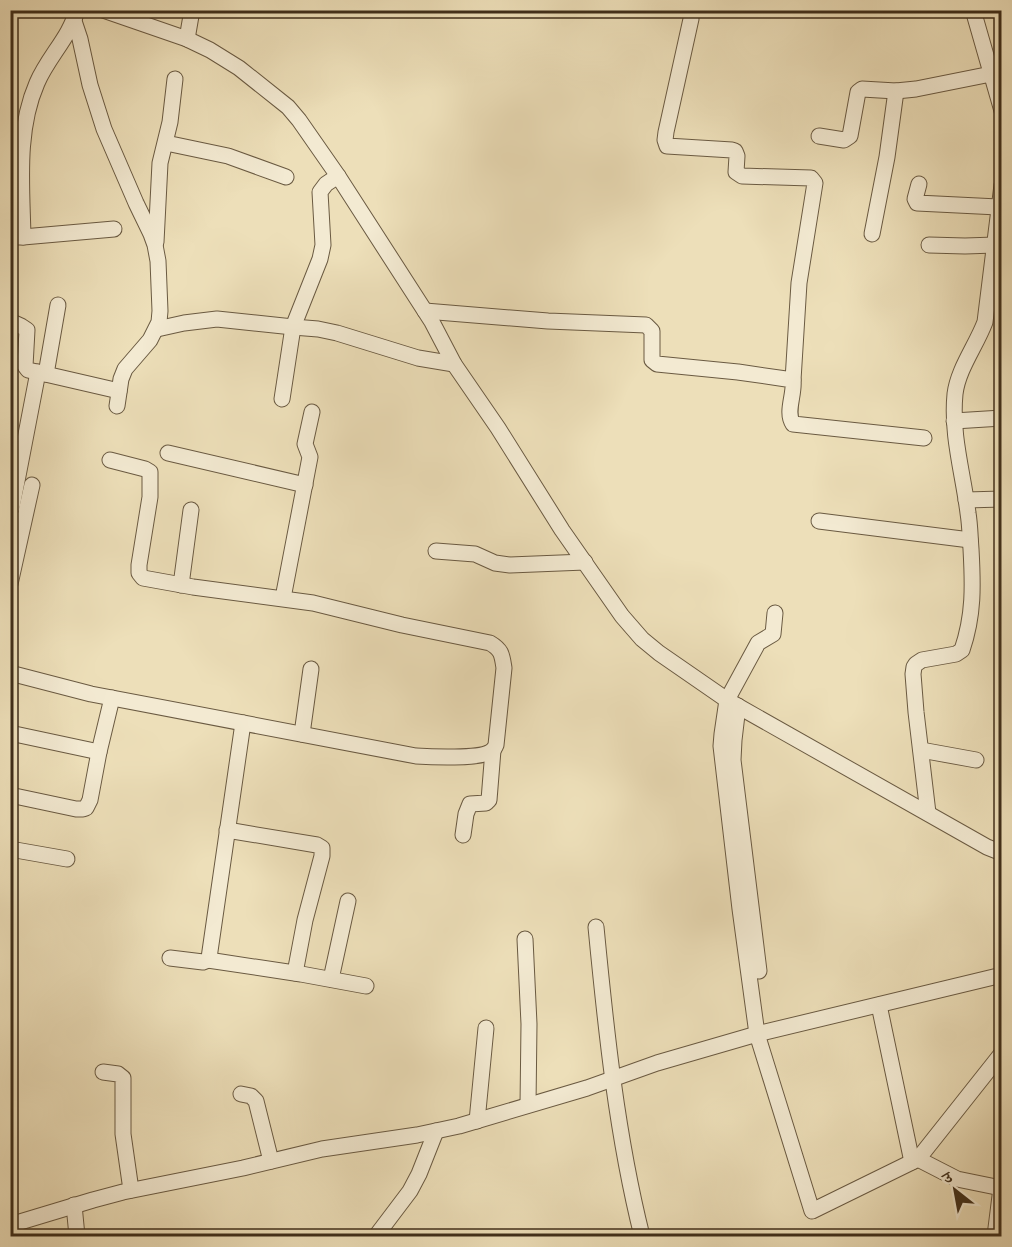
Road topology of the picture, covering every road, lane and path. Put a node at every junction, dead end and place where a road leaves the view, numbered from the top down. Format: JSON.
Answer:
{"nodes":[{"id":1,"x":103,"y":10,"type":"edge"},
{"id":2,"x":192,"y":10,"type":"edge"},
{"id":3,"x":973,"y":10,"type":"edge"},
{"id":4,"x":76,"y":16,"type":"edge"},
{"id":5,"x":691,"y":19,"type":"dead end"},
{"id":6,"x":187,"y":39,"type":"junction"},
{"id":7,"x":996,"y":74,"type":"edge"},
{"id":8,"x":175,"y":79,"type":"dead end"},
{"id":9,"x":896,"y":91,"type":"junction"},
{"id":10,"x":1002,"y":111,"type":"edge"},
{"id":11,"x":819,"y":136,"type":"dead end"},
{"id":12,"x":166,"y":143,"type":"junction"},
{"id":13,"x":338,"y":176,"type":"junction"},
{"id":14,"x":286,"y":177,"type":"dead end"},
{"id":15,"x":919,"y":184,"type":"dead end"},
{"id":16,"x":1002,"y":185,"type":"edge"},
{"id":17,"x":998,"y":207,"type":"junction"},
{"id":18,"x":114,"y":230,"type":"dead end"},
{"id":19,"x":872,"y":234,"type":"dead end"},
{"id":20,"x":17,"y":237,"type":"edge"},
{"id":21,"x":155,"y":245,"type":"junction"},
{"id":22,"x":929,"y":245,"type":"dead end"},
{"id":23,"x":995,"y":245,"type":"junction"},
{"id":24,"x":58,"y":305,"type":"dead end"},
{"id":25,"x":425,"y":311,"type":"junction"},
{"id":26,"x":10,"y":321,"type":"edge"},
{"id":27,"x":293,"y":327,"type":"junction"},
{"id":28,"x":157,"y":329,"type":"junction"},
{"id":29,"x":454,"y":364,"type":"junction"},
{"id":30,"x":42,"y":373,"type":"junction"},
{"id":31,"x":793,"y":380,"type":"junction"},
{"id":32,"x":282,"y":399,"type":"dead end"},
{"id":33,"x":312,"y":412,"type":"dead end"},
{"id":34,"x":1002,"y":418,"type":"edge"},
{"id":35,"x":954,"y":421,"type":"junction"},
{"id":36,"x":924,"y":438,"type":"dead end"},
{"id":37,"x":168,"y":453,"type":"dead end"},
{"id":38,"x":110,"y":459,"type":"dead end"},
{"id":39,"x":32,"y":485,"type":"dead end"},
{"id":40,"x":305,"y":485,"type":"junction"},
{"id":41,"x":1002,"y":499,"type":"edge"},
{"id":42,"x":966,"y":500,"type":"junction"},
{"id":43,"x":16,"y":507,"type":"edge"},
{"id":44,"x":191,"y":510,"type":"dead end"},
{"id":45,"x":819,"y":521,"type":"dead end"},
{"id":46,"x":970,"y":540,"type":"junction"},
{"id":47,"x":436,"y":551,"type":"dead end"},
{"id":48,"x":585,"y":562,"type":"junction"},
{"id":49,"x":10,"y":584,"type":"edge"},
{"id":50,"x":181,"y":585,"type":"junction"},
{"id":51,"x":284,"y":598,"type":"junction"},
{"id":52,"x":775,"y":613,"type":"dead end"},
{"id":53,"x":311,"y":669,"type":"dead end"},
{"id":54,"x":10,"y":673,"type":"edge"},
{"id":55,"x":112,"y":698,"type":"junction"},
{"id":56,"x":732,"y":703,"type":"junction"},
{"id":57,"x":243,"y":723,"type":"junction"},
{"id":58,"x":10,"y":733,"type":"edge"},
{"id":59,"x":302,"y":734,"type":"junction"},
{"id":60,"x":493,"y":750,"type":"junction"},
{"id":61,"x":921,"y":750,"type":"junction"},
{"id":62,"x":99,"y":752,"type":"junction"},
{"id":63,"x":976,"y":760,"type":"dead end"},
{"id":64,"x":10,"y":795,"type":"edge"},
{"id":65,"x":928,"y":813,"type":"junction"},
{"id":66,"x":227,"y":830,"type":"junction"},
{"id":67,"x":463,"y":835,"type":"dead end"},
{"id":68,"x":10,"y":849,"type":"edge"},
{"id":69,"x":1002,"y":853,"type":"edge"},
{"id":70,"x":67,"y":859,"type":"dead end"},
{"id":71,"x":348,"y":901,"type":"dead end"},
{"id":72,"x":597,"y":927,"type":"dead end"},
{"id":73,"x":525,"y":939,"type":"dead end"},
{"id":74,"x":170,"y":958,"type":"dead end"},
{"id":75,"x":208,"y":960,"type":"junction"},
{"id":76,"x":296,"y":973,"type":"junction"},
{"id":77,"x":1002,"y":975,"type":"edge"},
{"id":78,"x":331,"y":980,"type":"junction"},
{"id":79,"x":366,"y":986,"type":"dead end"},
{"id":80,"x":879,"y":1005,"type":"junction"},
{"id":81,"x":486,"y":1028,"type":"dead end"},
{"id":82,"x":761,"y":1033,"type":"junction"},
{"id":83,"x":1002,"y":1053,"type":"edge"},
{"id":84,"x":103,"y":1072,"type":"dead end"},
{"id":85,"x":614,"y":1078,"type":"junction"},
{"id":86,"x":241,"y":1094,"type":"dead end"},
{"id":87,"x":528,"y":1106,"type":"junction"},
{"id":88,"x":477,"y":1121,"type":"junction"},
{"id":89,"x":436,"y":1131,"type":"junction"},
{"id":90,"x":915,"y":1160,"type":"junction"},
{"id":91,"x":271,"y":1161,"type":"junction"},
{"id":92,"x":1001,"y":1186,"type":"edge"},
{"id":93,"x":131,"y":1190,"type":"junction"},
{"id":94,"x":74,"y":1206,"type":"junction"},
{"id":95,"x":10,"y":1225,"type":"edge"},
{"id":96,"x":77,"y":1236,"type":"edge"},
{"id":97,"x":376,"y":1236,"type":"edge"},
{"id":98,"x":642,"y":1236,"type":"edge"},
{"id":99,"x":995,"y":1236,"type":"edge"}],
"edges":[{"from":1,"to":6,"type":"street"},
{"from":2,"to":6,"type":"street"},
{"from":3,"to":7,"type":"street"},
{"from":4,"to":20,"type":"street"},
{"from":4,"to":21,"type":"street"},
{"from":5,"to":31,"type":"street"},
{"from":6,"to":13,"type":"street"},
{"from":7,"to":9,"type":"street"},
{"from":7,"to":10,"type":"street"},
{"from":8,"to":12,"type":"street"},
{"from":9,"to":11,"type":"street"},
{"from":9,"to":19,"type":"street"},
{"from":12,"to":14,"type":"street"},
{"from":12,"to":21,"type":"street"},
{"from":13,"to":25,"type":"street"},
{"from":13,"to":27,"type":"street"},
{"from":15,"to":17,"type":"street"},
{"from":16,"to":17,"type":"street"},
{"from":17,"to":23,"type":"street"},
{"from":18,"to":20,"type":"street"},
{"from":21,"to":28,"type":"street"},
{"from":22,"to":23,"type":"street"},
{"from":23,"to":35,"type":"street"},
{"from":24,"to":30,"type":"street"},
{"from":25,"to":29,"type":"street"},
{"from":25,"to":31,"type":"street"},
{"from":26,"to":30,"type":"street"},
{"from":27,"to":28,"type":"street"},
{"from":27,"to":29,"type":"street"},
{"from":27,"to":32,"type":"street"},
{"from":28,"to":30,"type":"street"},
{"from":29,"to":48,"type":"street"},
{"from":30,"to":43,"type":"street"},
{"from":31,"to":36,"type":"street"},
{"from":33,"to":40,"type":"street"},
{"from":34,"to":35,"type":"street"},
{"from":35,"to":42,"type":"street"},
{"from":37,"to":40,"type":"street"},
{"from":38,"to":50,"type":"street"},
{"from":39,"to":43,"type":"street"},
{"from":40,"to":51,"type":"street"},
{"from":41,"to":42,"type":"street"},
{"from":42,"to":46,"type":"street"},
{"from":43,"to":49,"type":"street"},
{"from":44,"to":50,"type":"street"},
{"from":45,"to":46,"type":"street"},
{"from":46,"to":61,"type":"street"},
{"from":47,"to":48,"type":"street"},
{"from":48,"to":56,"type":"street"},
{"from":50,"to":51,"type":"street"},
{"from":51,"to":60,"type":"street"},
{"from":52,"to":56,"type":"street"},
{"from":53,"to":59,"type":"street"},
{"from":54,"to":55,"type":"street"},
{"from":55,"to":57,"type":"street"},
{"from":55,"to":62,"type":"street"},
{"from":56,"to":65,"type":"street"},
{"from":56,"to":82,"type":"street"},
{"from":57,"to":59,"type":"street"},
{"from":57,"to":66,"type":"street"},
{"from":58,"to":62,"type":"street"},
{"from":59,"to":60,"type":"street"},
{"from":60,"to":67,"type":"street"},
{"from":61,"to":63,"type":"street"},
{"from":61,"to":65,"type":"street"},
{"from":62,"to":64,"type":"street"},
{"from":65,"to":69,"type":"street"},
{"from":66,"to":75,"type":"street"},
{"from":66,"to":76,"type":"street"},
{"from":68,"to":70,"type":"street"},
{"from":71,"to":78,"type":"street"},
{"from":72,"to":85,"type":"street"},
{"from":73,"to":87,"type":"street"},
{"from":74,"to":75,"type":"street"},
{"from":75,"to":76,"type":"street"},
{"from":76,"to":78,"type":"street"},
{"from":77,"to":80,"type":"street"},
{"from":78,"to":79,"type":"street"},
{"from":80,"to":82,"type":"street"},
{"from":80,"to":90,"type":"street"},
{"from":81,"to":88,"type":"street"},
{"from":82,"to":85,"type":"street"},
{"from":82,"to":90,"type":"street"},
{"from":83,"to":90,"type":"street"},
{"from":84,"to":93,"type":"street"},
{"from":85,"to":87,"type":"street"},
{"from":85,"to":98,"type":"street"},
{"from":86,"to":91,"type":"street"},
{"from":87,"to":88,"type":"street"},
{"from":88,"to":89,"type":"street"},
{"from":89,"to":91,"type":"street"},
{"from":89,"to":97,"type":"street"},
{"from":90,"to":92,"type":"street"},
{"from":91,"to":93,"type":"street"},
{"from":92,"to":99,"type":"street"},
{"from":93,"to":94,"type":"street"},
{"from":94,"to":95,"type":"street"},
{"from":94,"to":96,"type":"street"}]}
